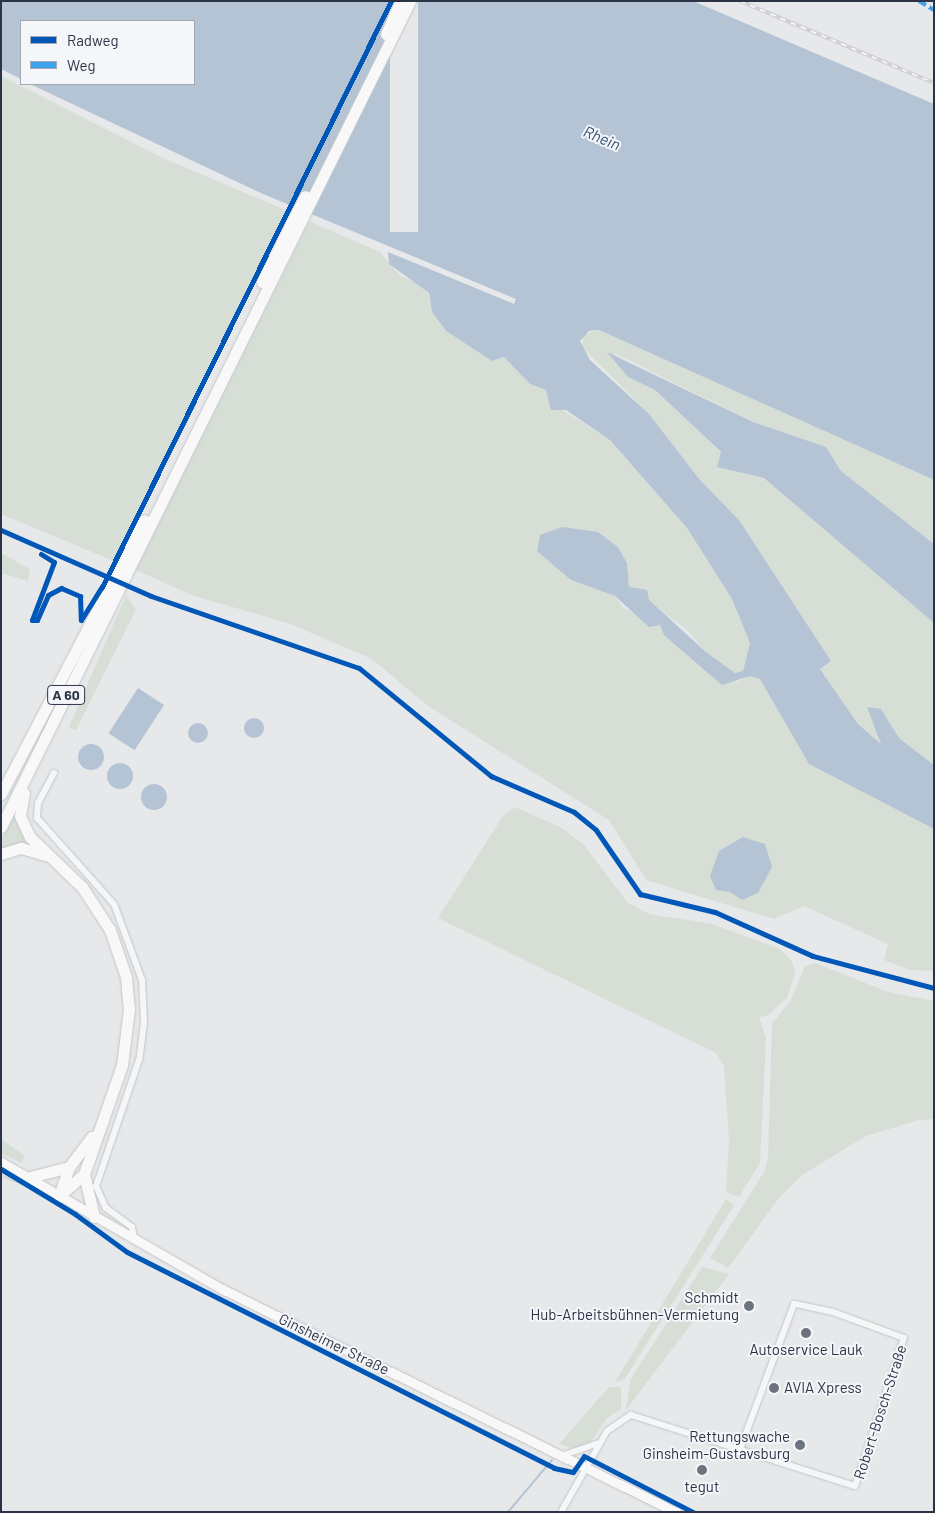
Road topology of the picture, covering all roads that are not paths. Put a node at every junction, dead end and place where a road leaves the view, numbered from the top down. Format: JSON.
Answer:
{"nodes":[{"id":1,"x":401,"y":1,"type":"edge"},
{"id":2,"x":410,"y":1,"type":"edge"},
{"id":3,"x":112,"y":592,"type":"junction"},
{"id":4,"x":36,"y":758,"type":"junction"},
{"id":5,"x":13,"y":770,"type":"junction"},
{"id":6,"x":54,"y":773,"type":"dead end"},
{"id":7,"x":1,"y":785,"type":"edge"},
{"id":8,"x":1,"y":794,"type":"edge"},
{"id":9,"x":1,"y":828,"type":"edge"},
{"id":10,"x":1,"y":854,"type":"edge"},
{"id":11,"x":46,"y":855,"type":"junction"},
{"id":12,"x":97,"y":1130,"type":"junction"},
{"id":13,"x":1,"y":1162,"type":"edge"},
{"id":14,"x":70,"y":1167,"type":"junction"},
{"id":15,"x":84,"y":1174,"type":"junction"},
{"id":16,"x":30,"y":1177,"type":"junction"},
{"id":17,"x":59,"y":1196,"type":"junction"},
{"id":18,"x":94,"y":1217,"type":"junction"},
{"id":19,"x":133,"y":1241,"type":"junction"},
{"id":20,"x":602,"y":1441,"type":"junction"},
{"id":21,"x":740,"y":1449,"type":"junction"},
{"id":22,"x":564,"y":1455,"type":"junction"},
{"id":23,"x":587,"y":1466,"type":"junction"},
{"id":24,"x":561,"y":1512,"type":"edge"},
{"id":25,"x":676,"y":1512,"type":"edge"}],
"edges":[{"from":1,"to":3,"type":"highway","number":"A 60"},
{"from":2,"to":3,"type":"highway","number":"A 60"},
{"from":3,"to":4,"type":"highway","number":"A 60"},
{"from":3,"to":5,"type":"highway","number":"A 60"},
{"from":4,"to":9,"type":"highway","number":"A 60"},
{"from":4,"to":11,"type":"highway"},
{"from":5,"to":7,"type":"highway"},
{"from":5,"to":8,"type":"highway","number":"A 60"},
{"from":6,"to":19,"type":"street"},
{"from":10,"to":11,"type":"highway"},
{"from":11,"to":12,"type":"highway"},
{"from":12,"to":14,"type":"highway"},
{"from":12,"to":15,"type":"highway"},
{"from":13,"to":16,"type":"main road","name":"Ginsheimer Straße"},
{"from":14,"to":16,"type":"highway"},
{"from":14,"to":17,"type":"highway"},
{"from":15,"to":17,"type":"highway"},
{"from":15,"to":18,"type":"highway"},
{"from":16,"to":17,"type":"main road","name":"Ginsheimer Straße"},
{"from":17,"to":18,"type":"main road","name":"Ginsheimer Straße"},
{"from":18,"to":19,"type":"main road","name":"Ginsheimer Straße"},
{"from":19,"to":22,"type":"main road","name":"Ginsheimer Straße"},
{"from":20,"to":21,"type":"street"},
{"from":20,"to":22,"type":"street"},
{"from":20,"to":23,"type":"street"},
{"from":21,"to":21,"type":"street","name":"Robert-Bosch-Straße"},
{"from":22,"to":23,"type":"main road","name":"Ginsheimer Straße"},
{"from":23,"to":24,"type":"street"},
{"from":23,"to":25,"type":"main road","name":"Ginsheimer Straße"}]}
